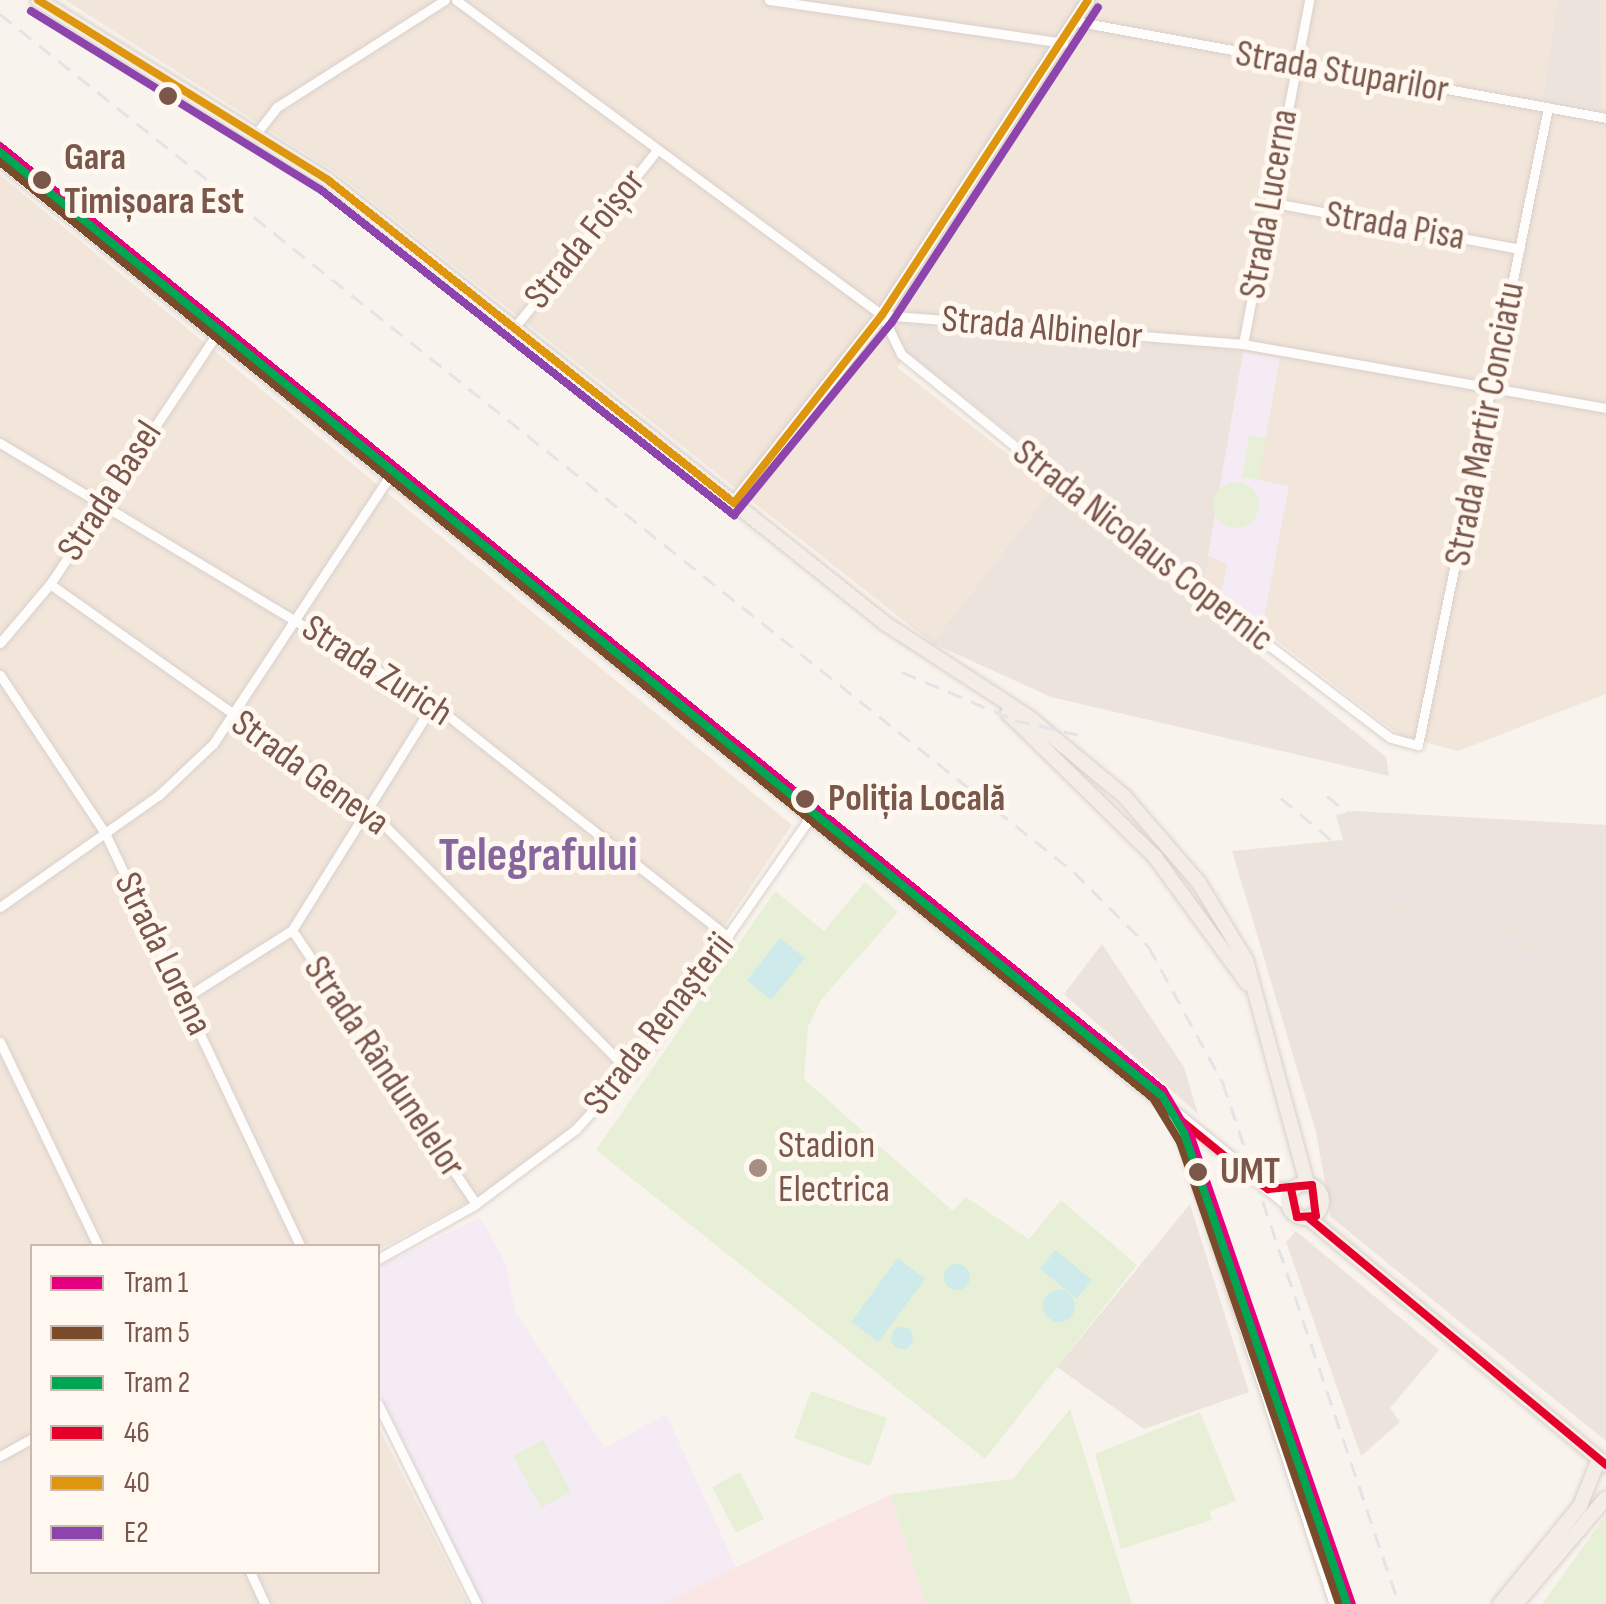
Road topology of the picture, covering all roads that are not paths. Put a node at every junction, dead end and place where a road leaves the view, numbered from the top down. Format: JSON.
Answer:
{"nodes":[{"id":1,"x":38,"y":0,"type":"edge"},
{"id":2,"x":446,"y":0,"type":"edge"},
{"id":3,"x":456,"y":0,"type":"edge"},
{"id":4,"x":769,"y":0,"type":"edge"},
{"id":5,"x":1088,"y":0,"type":"edge"},
{"id":6,"x":1309,"y":0,"type":"edge"},
{"id":7,"x":1079,"y":22,"type":"junction"},
{"id":8,"x":1065,"y":43,"type":"junction"},
{"id":9,"x":1296,"y":64,"type":"junction"},
{"id":10,"x":1548,"y":108,"type":"junction"},
{"id":11,"x":1606,"y":118,"type":"edge"},
{"id":12,"x":255,"y":135,"type":"junction"},
{"id":13,"x":656,"y":150,"type":"junction"},
{"id":14,"x":0,"y":160,"type":"edge"},
{"id":15,"x":1270,"y":202,"type":"junction"},
{"id":16,"x":1520,"y":249,"type":"junction"},
{"id":17,"x":882,"y":315,"type":"junction"},
{"id":18,"x":514,"y":328,"type":"junction"},
{"id":19,"x":216,"y":335,"type":"junction"},
{"id":20,"x":1243,"y":344,"type":"junction"},
{"id":21,"x":1492,"y":387,"type":"junction"},
{"id":22,"x":1606,"y":408,"type":"edge"},
{"id":23,"x":0,"y":443,"type":"edge"},
{"id":24,"x":389,"y":478,"type":"junction"},
{"id":25,"x":104,"y":500,"type":"junction"},
{"id":26,"x":734,"y":503,"type":"junction"},
{"id":27,"x":50,"y":584,"type":"junction"},
{"id":28,"x":292,"y":616,"type":"junction"},
{"id":29,"x":0,"y":643,"type":"edge"},
{"id":30,"x":0,"y":675,"type":"edge"},
{"id":31,"x":432,"y":704,"type":"junction"},
{"id":32,"x":232,"y":715,"type":"junction"},
{"id":33,"x":1424,"y":739,"type":"joint"},
{"id":34,"x":368,"y":809,"type":"junction"},
{"id":35,"x":808,"y":820,"type":"junction"},
{"id":36,"x":105,"y":833,"type":"junction"},
{"id":37,"x":0,"y":907,"type":"edge"},
{"id":38,"x":292,"y":930,"type":"junction"},
{"id":39,"x":728,"y":936,"type":"junction"},
{"id":40,"x":185,"y":998,"type":"junction"},
{"id":41,"x":0,"y":1042,"type":"edge"},
{"id":42,"x":631,"y":1073,"type":"junction"},
{"id":43,"x":1174,"y":1116,"type":"junction"},
{"id":44,"x":1307,"y":1183,"type":"junction"},
{"id":45,"x":1268,"y":1189,"type":"junction"},
{"id":46,"x":1292,"y":1189,"type":"junction"},
{"id":47,"x":476,"y":1204,"type":"junction"},
{"id":48,"x":1290,"y":1206,"type":"junction"},
{"id":49,"x":1310,"y":1219,"type":"junction"},
{"id":50,"x":97,"y":1244,"type":"edge"},
{"id":51,"x":299,"y":1244,"type":"edge"},
{"id":52,"x":380,"y":1258,"type":"edge"},
{"id":53,"x":380,"y":1408,"type":"edge"},
{"id":54,"x":30,"y":1439,"type":"edge"},
{"id":55,"x":4,"y":1454,"type":"edge"},
{"id":56,"x":1602,"y":1462,"type":"edge"},
{"id":57,"x":1603,"y":1504,"type":"edge"},
{"id":58,"x":251,"y":1574,"type":"edge"},
{"id":59,"x":265,"y":1604,"type":"edge"},
{"id":60,"x":478,"y":1604,"type":"edge"},
{"id":61,"x":1334,"y":1604,"type":"edge"},
{"id":62,"x":1500,"y":1604,"type":"edge"},
{"id":63,"x":1516,"y":1604,"type":"edge"}],
"edges":[{"from":1,"to":12,"type":"main road"},
{"from":2,"to":12,"type":"street"},
{"from":3,"to":13,"type":"street"},
{"from":4,"to":8,"type":"street"},
{"from":5,"to":7,"type":"street"},
{"from":6,"to":9,"type":"street","name":"Strada Lucerna"},
{"from":7,"to":8,"type":"street"},
{"from":7,"to":9,"type":"street","name":"Strada Stuparilor"},
{"from":8,"to":17,"type":"street"},
{"from":9,"to":10,"type":"street","name":"Strada Stuparilor"},
{"from":9,"to":15,"type":"street","name":"Strada Lucerna"},
{"from":10,"to":11,"type":"street","name":"Strada Stuparilor"},
{"from":10,"to":16,"type":"street","name":"Strada Martir Conciatu"},
{"from":12,"to":18,"type":"main road"},
{"from":13,"to":17,"type":"street"},
{"from":13,"to":18,"type":"street","name":"Strada Foișor"},
{"from":14,"to":19,"type":"street"},
{"from":15,"to":16,"type":"street","name":"Strada Pisa"},
{"from":15,"to":20,"type":"street","name":"Strada Lucerna"},
{"from":16,"to":21,"type":"street","name":"Strada Martir Conciatu"},
{"from":17,"to":20,"type":"street","name":"Strada Albinelor"},
{"from":17,"to":26,"type":"street"},
{"from":17,"to":33,"type":"street","name":"Strada Nicolaus Copernic"},
{"from":18,"to":26,"type":"main road"},
{"from":19,"to":24,"type":"street"},
{"from":19,"to":25,"type":"street","name":"Strada Basel"},
{"from":20,"to":21,"type":"street","name":"Strada Albinelor"},
{"from":21,"to":22,"type":"street","name":"Strada Albinelor"},
{"from":21,"to":33,"type":"street","name":"Strada Martir Conciatu"},
{"from":23,"to":25,"type":"street","name":"Strada Zurich"},
{"from":24,"to":28,"type":"street"},
{"from":24,"to":35,"type":"street"},
{"from":25,"to":27,"type":"street","name":"Strada Basel"},
{"from":25,"to":28,"type":"street","name":"Strada Zurich"},
{"from":26,"to":44,"type":"main road"},
{"from":27,"to":29,"type":"street","name":"Strada Basel"},
{"from":27,"to":32,"type":"street","name":"Strada Geneva"},
{"from":28,"to":31,"type":"street","name":"Strada Zurich"},
{"from":28,"to":32,"type":"street"},
{"from":30,"to":36,"type":"street","name":"Strada Lorena"},
{"from":31,"to":34,"type":"street"},
{"from":31,"to":39,"type":"street","name":"Strada Zurich"},
{"from":32,"to":34,"type":"street","name":"Strada Geneva"},
{"from":32,"to":36,"type":"street"},
{"from":34,"to":38,"type":"street"},
{"from":34,"to":42,"type":"street","name":"Strada Geneva"},
{"from":35,"to":39,"type":"street","name":"Strada Renașterii"},
{"from":35,"to":43,"type":"street"},
{"from":36,"to":37,"type":"street"},
{"from":36,"to":40,"type":"street","name":"Strada Lorena"},
{"from":38,"to":40,"type":"street"},
{"from":38,"to":47,"type":"street","name":"Strada Rândunelelor"},
{"from":39,"to":42,"type":"street","name":"Strada Renașterii"},
{"from":40,"to":51,"type":"street","name":"Strada Lorena"},
{"from":41,"to":50,"type":"street"},
{"from":42,"to":47,"type":"street","name":"Strada Renașterii"},
{"from":43,"to":45,"type":"street"},
{"from":43,"to":61,"type":"street"},
{"from":44,"to":46,"type":"main road"},
{"from":44,"to":49,"type":"main road"},
{"from":45,"to":46,"type":"street"},
{"from":45,"to":48,"type":"street"},
{"from":46,"to":48,"type":"main road"},
{"from":47,"to":52,"type":"street","name":"Strada Renașterii"},
{"from":48,"to":49,"type":"main road"},
{"from":49,"to":56,"type":"main road"},
{"from":53,"to":60,"type":"street"},
{"from":54,"to":55,"type":"street"},
{"from":56,"to":62,"type":"main road"},
{"from":57,"to":63,"type":"main road"},
{"from":58,"to":59,"type":"street"}]}
